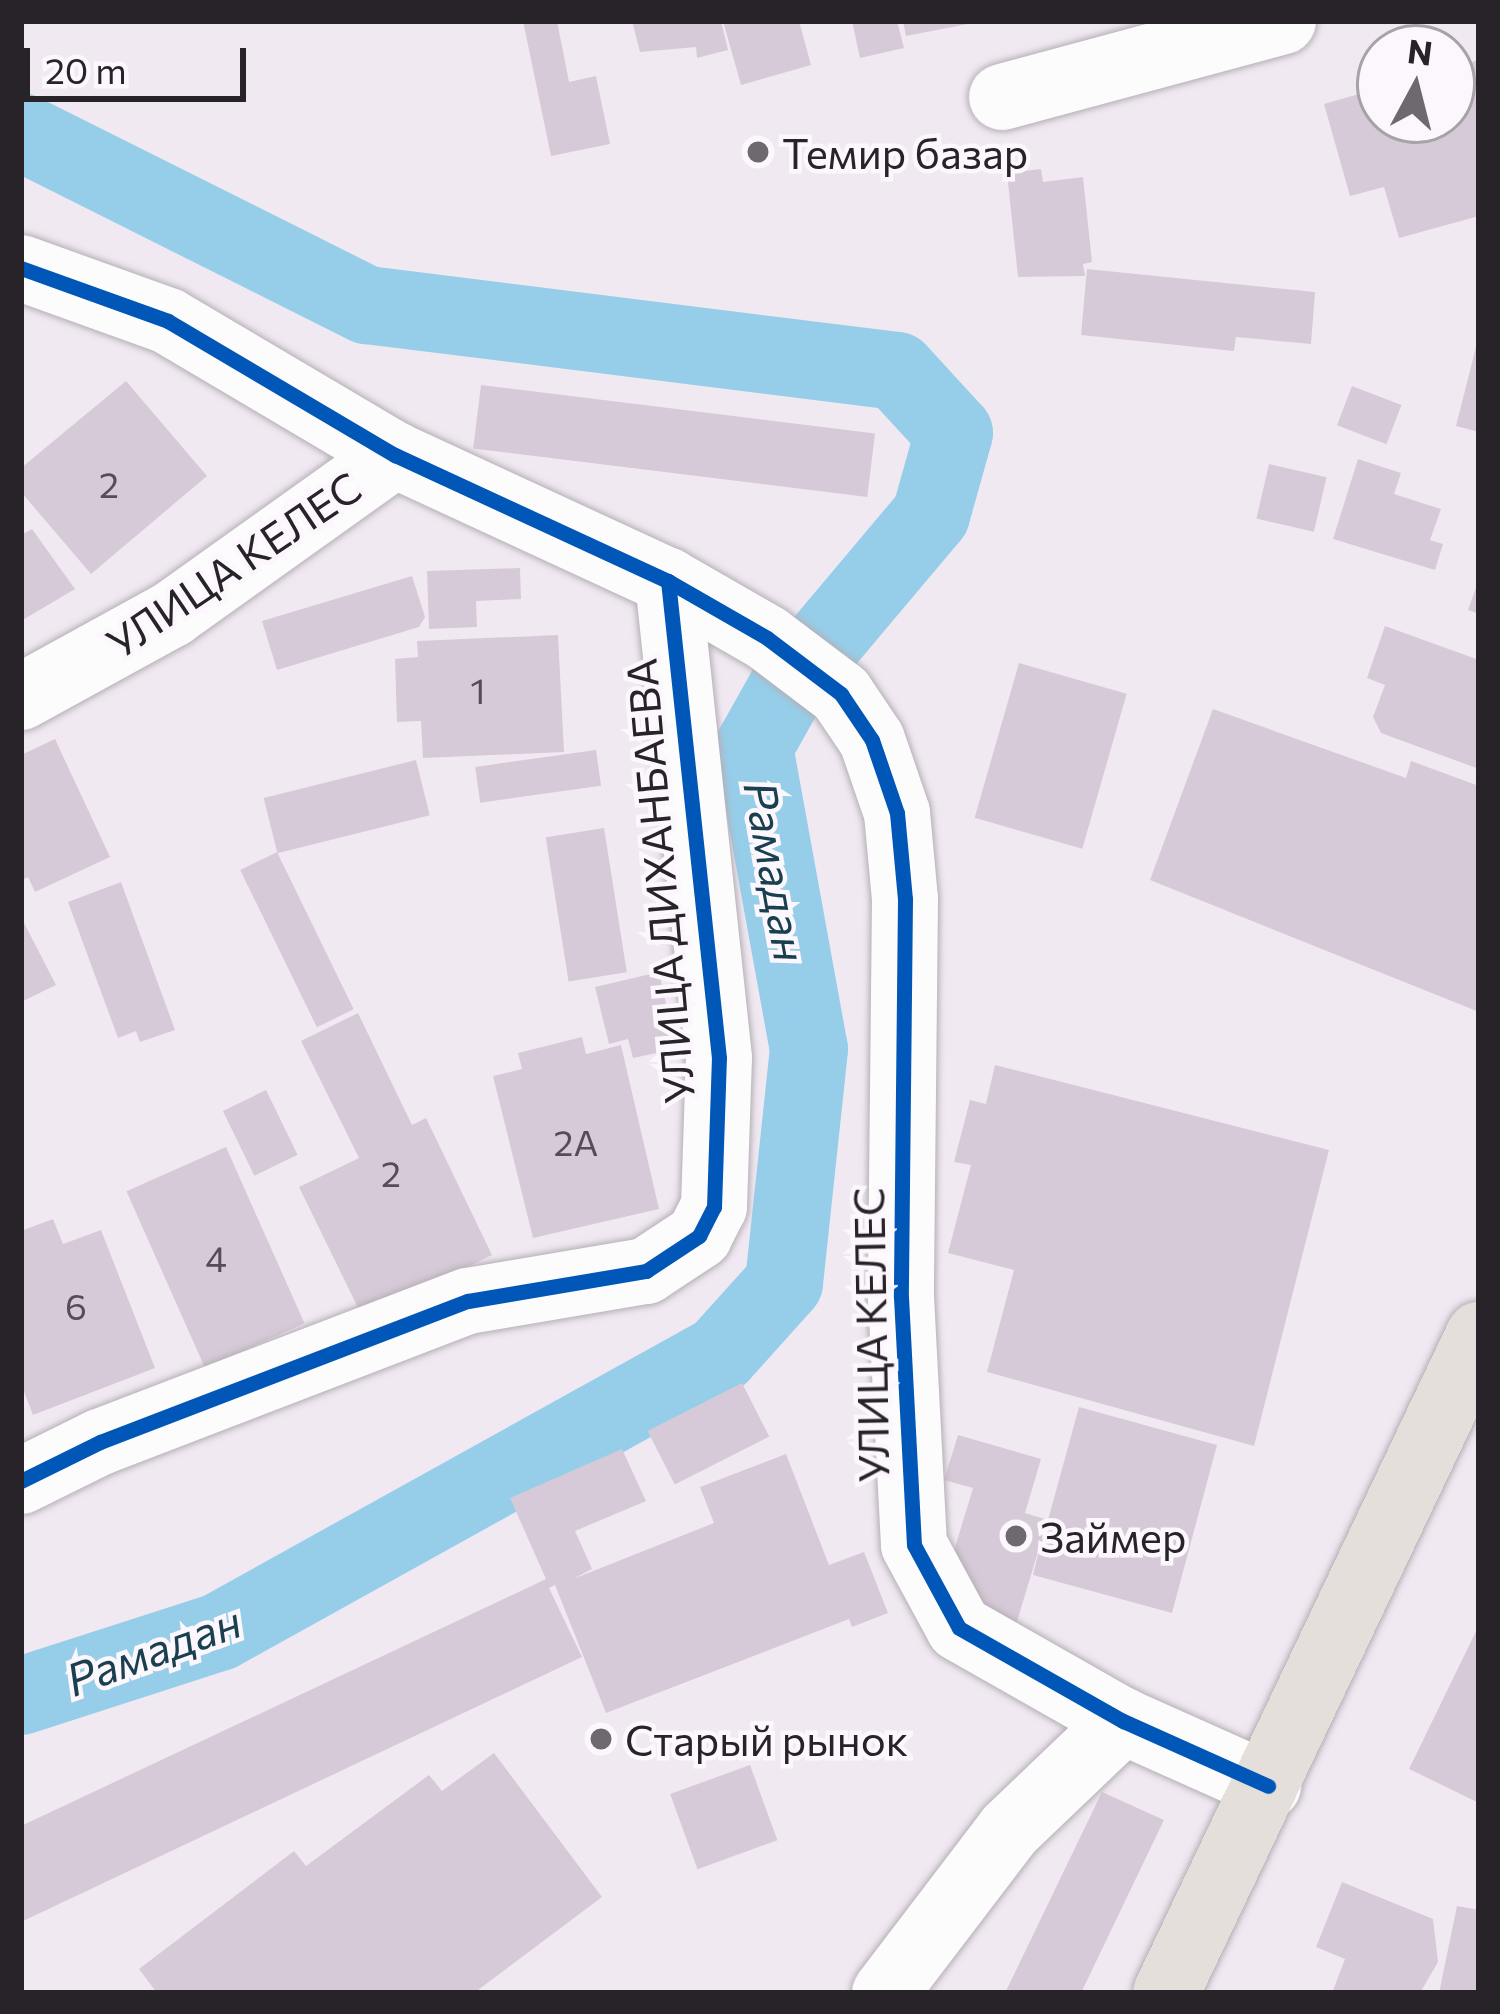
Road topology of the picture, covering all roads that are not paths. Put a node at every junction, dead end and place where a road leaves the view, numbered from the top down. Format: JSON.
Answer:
{"nodes":[{"id":1,"x":1283,"y":21,"type":"edge"},
{"id":2,"x":1002,"y":98,"type":"dead end"},
{"id":3,"x":21,"y":268,"type":"edge"},
{"id":4,"x":394,"y":454,"type":"junction"},
{"id":5,"x":668,"y":581,"type":"junction"},
{"id":6,"x":21,"y":697,"type":"edge"},
{"id":7,"x":1479,"y":1335,"type":"edge"},
{"id":8,"x":21,"y":1480,"type":"edge"},
{"id":9,"x":1123,"y":1721,"type":"junction"},
{"id":10,"x":1268,"y":1786,"type":"junction"},
{"id":11,"x":885,"y":1993,"type":"edge"},
{"id":12,"x":1166,"y":1993,"type":"edge"}],
"edges":[{"from":1,"to":2,"type":"street"},
{"from":3,"to":4,"type":"street"},
{"from":4,"to":5,"type":"street","name":"УЛИЦА КЕЛЕС"},
{"from":4,"to":6,"type":"street","name":"УЛИЦА КЕЛЕС"},
{"from":5,"to":8,"type":"street","name":"УЛИЦА ДИХАНБАЕВА"},
{"from":5,"to":9,"type":"street","name":"УЛИЦА КЕЛЕС"},
{"from":7,"to":10,"type":"main road"},
{"from":9,"to":10,"type":"street","name":"УЛИЦА КЕЛЕС"},
{"from":9,"to":11,"type":"street"},
{"from":10,"to":12,"type":"main road"}]}
